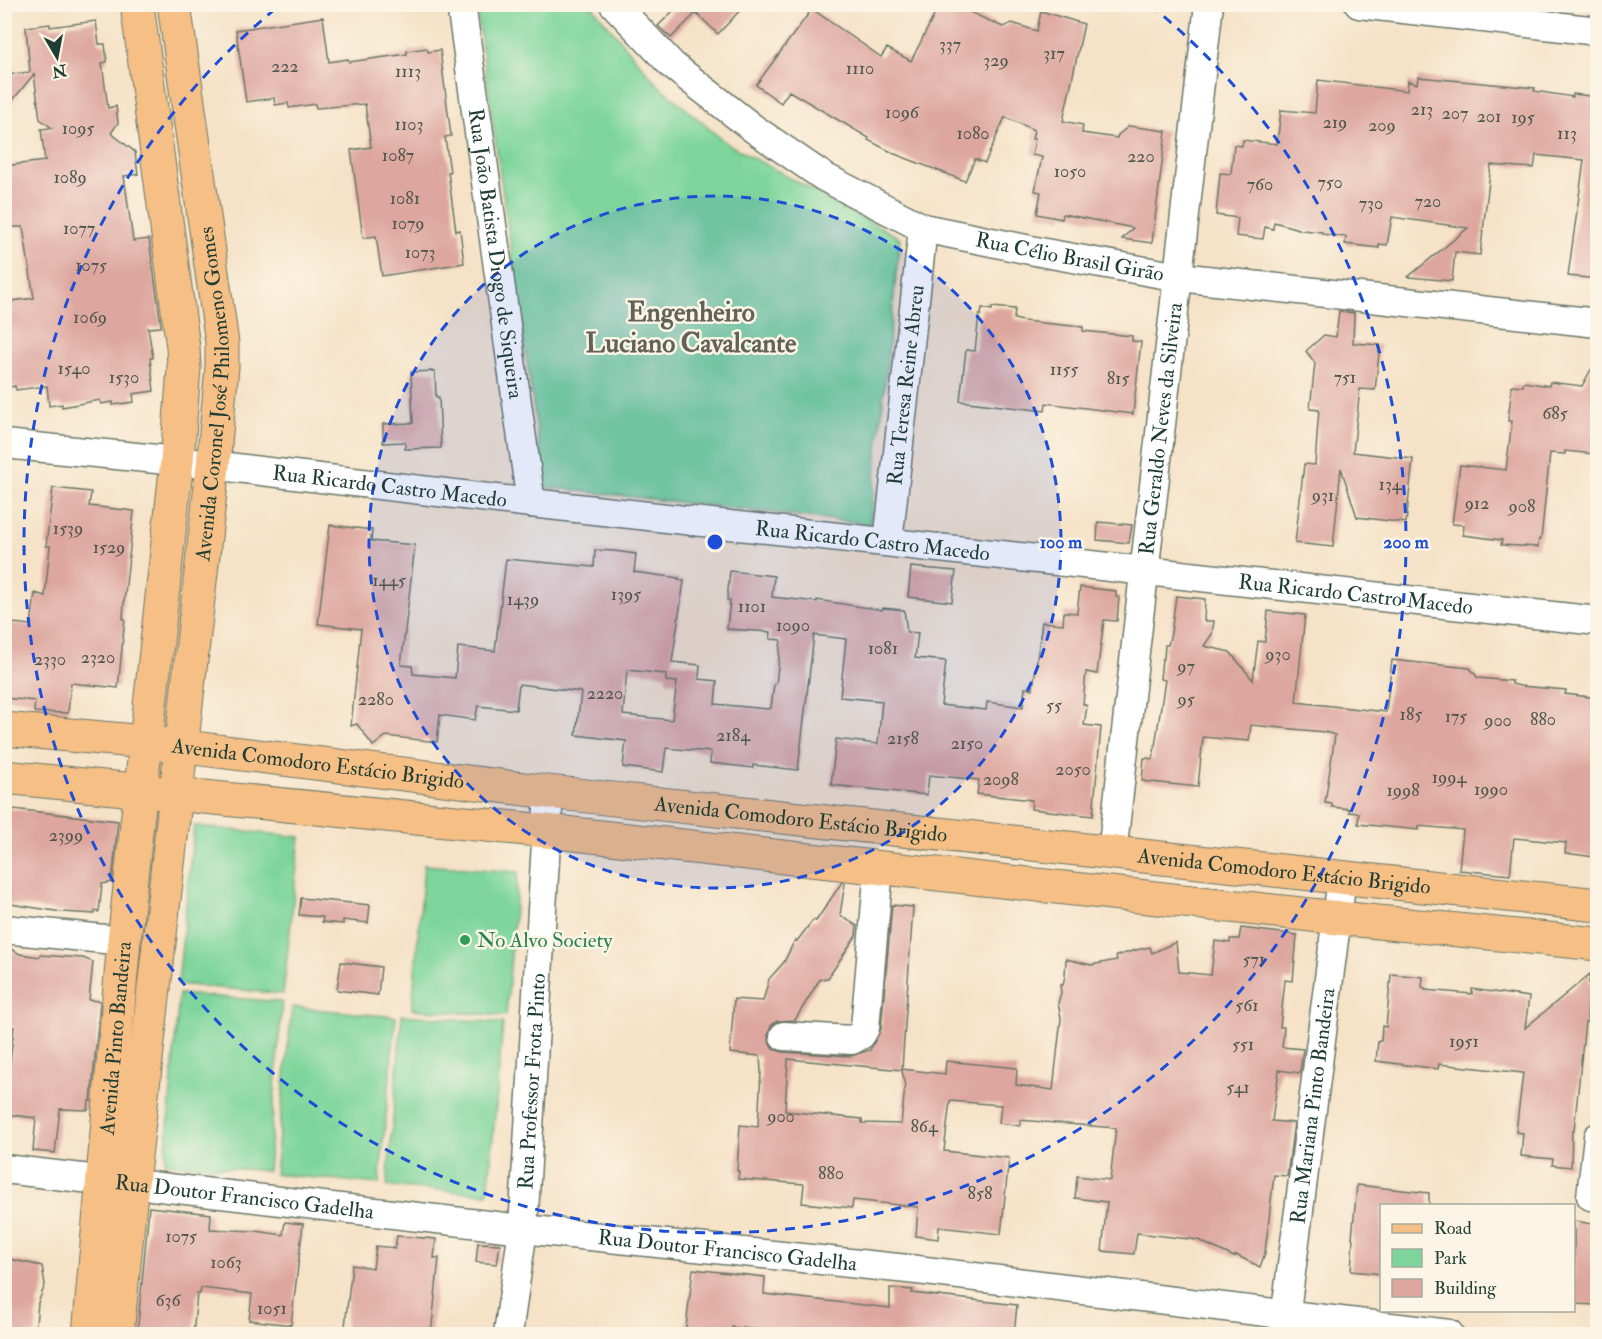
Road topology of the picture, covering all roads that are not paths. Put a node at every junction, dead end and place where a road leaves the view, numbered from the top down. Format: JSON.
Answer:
{"nodes":[{"id":1,"x":137,"y":4,"type":"edge"},
{"id":2,"x":174,"y":4,"type":"edge"},
{"id":3,"x":461,"y":4,"type":"edge"},
{"id":4,"x":614,"y":4,"type":"edge"},
{"id":5,"x":1209,"y":4,"type":"edge"},
{"id":6,"x":1359,"y":4,"type":"edge"},
{"id":7,"x":1427,"y":8,"type":"edge"},
{"id":8,"x":1559,"y":15,"type":"edge"},
{"id":9,"x":1598,"y":31,"type":"edge"},
{"id":10,"x":923,"y":228,"type":"junction"},
{"id":11,"x":210,"y":269,"type":"junction"},
{"id":12,"x":174,"y":275,"type":"junction"},
{"id":13,"x":1179,"y":277,"type":"junction"},
{"id":14,"x":1598,"y":323,"type":"edge"},
{"id":15,"x":4,"y":444,"type":"edge"},
{"id":16,"x":177,"y":461,"type":"junction"},
{"id":17,"x":213,"y":466,"type":"junction"},
{"id":18,"x":531,"y":503,"type":"junction"},
{"id":19,"x":888,"y":542,"type":"junction"},
{"id":20,"x":1146,"y":570,"type":"junction"},
{"id":21,"x":1598,"y":621,"type":"edge"},
{"id":22,"x":4,"y":729,"type":"edge"},
{"id":23,"x":146,"y":742,"type":"junction"},
{"id":24,"x":181,"y":747,"type":"junction"},
{"id":25,"x":4,"y":777,"type":"edge"},
{"id":26,"x":140,"y":791,"type":"junction"},
{"id":27,"x":549,"y":792,"type":"junction"},
{"id":28,"x":177,"y":795,"type":"junction"},
{"id":29,"x":546,"y":831,"type":"junction"},
{"id":30,"x":1112,"y":854,"type":"junction"},
{"id":31,"x":879,"y":868,"type":"junction"},
{"id":32,"x":1342,"y":878,"type":"junction"},
{"id":33,"x":1598,"y":905,"type":"edge"},
{"id":34,"x":1338,"y":918,"type":"junction"},
{"id":35,"x":4,"y":929,"type":"edge"},
{"id":36,"x":124,"y":941,"type":"junction"},
{"id":37,"x":1598,"y":944,"type":"edge"},
{"id":38,"x":784,"y":1036,"type":"dead end"},
{"id":39,"x":1598,"y":1137,"type":"edge"},
{"id":40,"x":4,"y":1169,"type":"edge"},
{"id":41,"x":118,"y":1181,"type":"junction"},
{"id":42,"x":1591,"y":1196,"type":"dead end"},
{"id":43,"x":523,"y":1229,"type":"junction"},
{"id":44,"x":1284,"y":1325,"type":"edge"},
{"id":45,"x":89,"y":1335,"type":"edge"},
{"id":46,"x":117,"y":1335,"type":"edge"},
{"id":47,"x":508,"y":1335,"type":"edge"},
{"id":48,"x":1449,"y":1335,"type":"edge"}],
"edges":[{"from":1,"to":12,"type":"main road","name":"Avenida Coronel José Philomeno Gomes"},
{"from":2,"to":11,"type":"main road","name":"Avenida Coronel José Philomeno Gomes"},
{"from":3,"to":18,"type":"street","name":"Rua João Batista Diogo de Siqueira"},
{"from":4,"to":10,"type":"street","name":"Rua Célio Brasil Girão"},
{"from":5,"to":13,"type":"street","name":"Rua Geraldo Neves da Silveira"},
{"from":6,"to":7,"type":"street"},
{"from":7,"to":8,"type":"street"},
{"from":8,"to":9,"type":"street"},
{"from":10,"to":13,"type":"street","name":"Rua Célio Brasil Girão"},
{"from":10,"to":19,"type":"street","name":"Rua Teresa Reine Abreu"},
{"from":11,"to":12,"type":"main road"},
{"from":11,"to":17,"type":"main road","name":"Avenida Coronel José Philomeno Gomes"},
{"from":12,"to":16,"type":"main road","name":"Avenida Coronel José Philomeno Gomes"},
{"from":13,"to":14,"type":"street","name":"Rua Célio Brasil Girão"},
{"from":13,"to":20,"type":"street","name":"Rua Geraldo Neves da Silveira"},
{"from":15,"to":16,"type":"street","name":"Rua Ricardo Castro Macedo"},
{"from":16,"to":17,"type":"street","name":"Rua Ricardo Castro Macedo"},
{"from":16,"to":23,"type":"main road","name":"Avenida Coronel José Philomeno Gomes"},
{"from":17,"to":18,"type":"street","name":"Rua Ricardo Castro Macedo"},
{"from":17,"to":24,"type":"main road","name":"Avenida Coronel José Philomeno Gomes"},
{"from":18,"to":19,"type":"street","name":"Rua Ricardo Castro Macedo"},
{"from":19,"to":20,"type":"street","name":"Rua Ricardo Castro Macedo"},
{"from":20,"to":21,"type":"street","name":"Rua Ricardo Castro Macedo"},
{"from":20,"to":30,"type":"street","name":"Rua Geraldo Neves da Silveira"},
{"from":22,"to":23,"type":"main road","name":"Avenida Comodoro Estácio Brigido"},
{"from":23,"to":24,"type":"main road","name":"Avenida Comodoro Estácio Brigido"},
{"from":23,"to":26,"type":"main road","name":"Avenida Pinto Bandeira"},
{"from":24,"to":27,"type":"main road","name":"Avenida Comodoro Estácio Brigido"},
{"from":24,"to":28,"type":"main road","name":"Avenida Pinto Bandeira"},
{"from":25,"to":26,"type":"main road","name":"Avenida Comodoro Estácio Brigido"},
{"from":26,"to":28,"type":"main road","name":"Avenida Comodoro Estácio Brigido"},
{"from":26,"to":36,"type":"main road","name":"Avenida Pinto Bandeira"},
{"from":27,"to":29,"type":"street","name":"Rua Professor Frota Pinto"},
{"from":27,"to":30,"type":"main road","name":"Avenida Comodoro Estácio Brigido"},
{"from":28,"to":29,"type":"main road","name":"Avenida Comodoro Estácio Brigido"},
{"from":28,"to":41,"type":"main road","name":"Avenida Pinto Bandeira"},
{"from":29,"to":31,"type":"main road","name":"Avenida Comodoro Estácio Brigido"},
{"from":29,"to":43,"type":"street","name":"Rua Professor Frota Pinto"},
{"from":30,"to":32,"type":"main road","name":"Avenida Comodoro Estácio Brigido"},
{"from":31,"to":34,"type":"main road","name":"Avenida Comodoro Estácio Brigido"},
{"from":31,"to":38,"type":"street"},
{"from":32,"to":33,"type":"main road","name":"Avenida Comodoro Estácio Brigido"},
{"from":32,"to":34,"type":"street","name":"Rua Mariana Pinto Bandeira"},
{"from":34,"to":37,"type":"main road","name":"Avenida Comodoro Estácio Brigido"},
{"from":34,"to":44,"type":"street","name":"Rua Mariana Pinto Bandeira"},
{"from":35,"to":36,"type":"street"},
{"from":36,"to":41,"type":"main road","name":"Avenida Pinto Bandeira"},
{"from":39,"to":42,"type":"street"},
{"from":40,"to":41,"type":"street","name":"Rua Doutor Francisco Gadelha"},
{"from":41,"to":43,"type":"street","name":"Rua Doutor Francisco Gadelha"},
{"from":41,"to":45,"type":"main road","name":"Avenida Pinto Bandeira"},
{"from":41,"to":46,"type":"main road","name":"Avenida Pinto Bandeira"},
{"from":43,"to":44,"type":"street","name":"Rua Doutor Francisco Gadelha"},
{"from":43,"to":47,"type":"street","name":"Rua Professor Frota Pinto"},
{"from":44,"to":48,"type":"street","name":"Rua Doutor Francisco Gadelha"}]}
